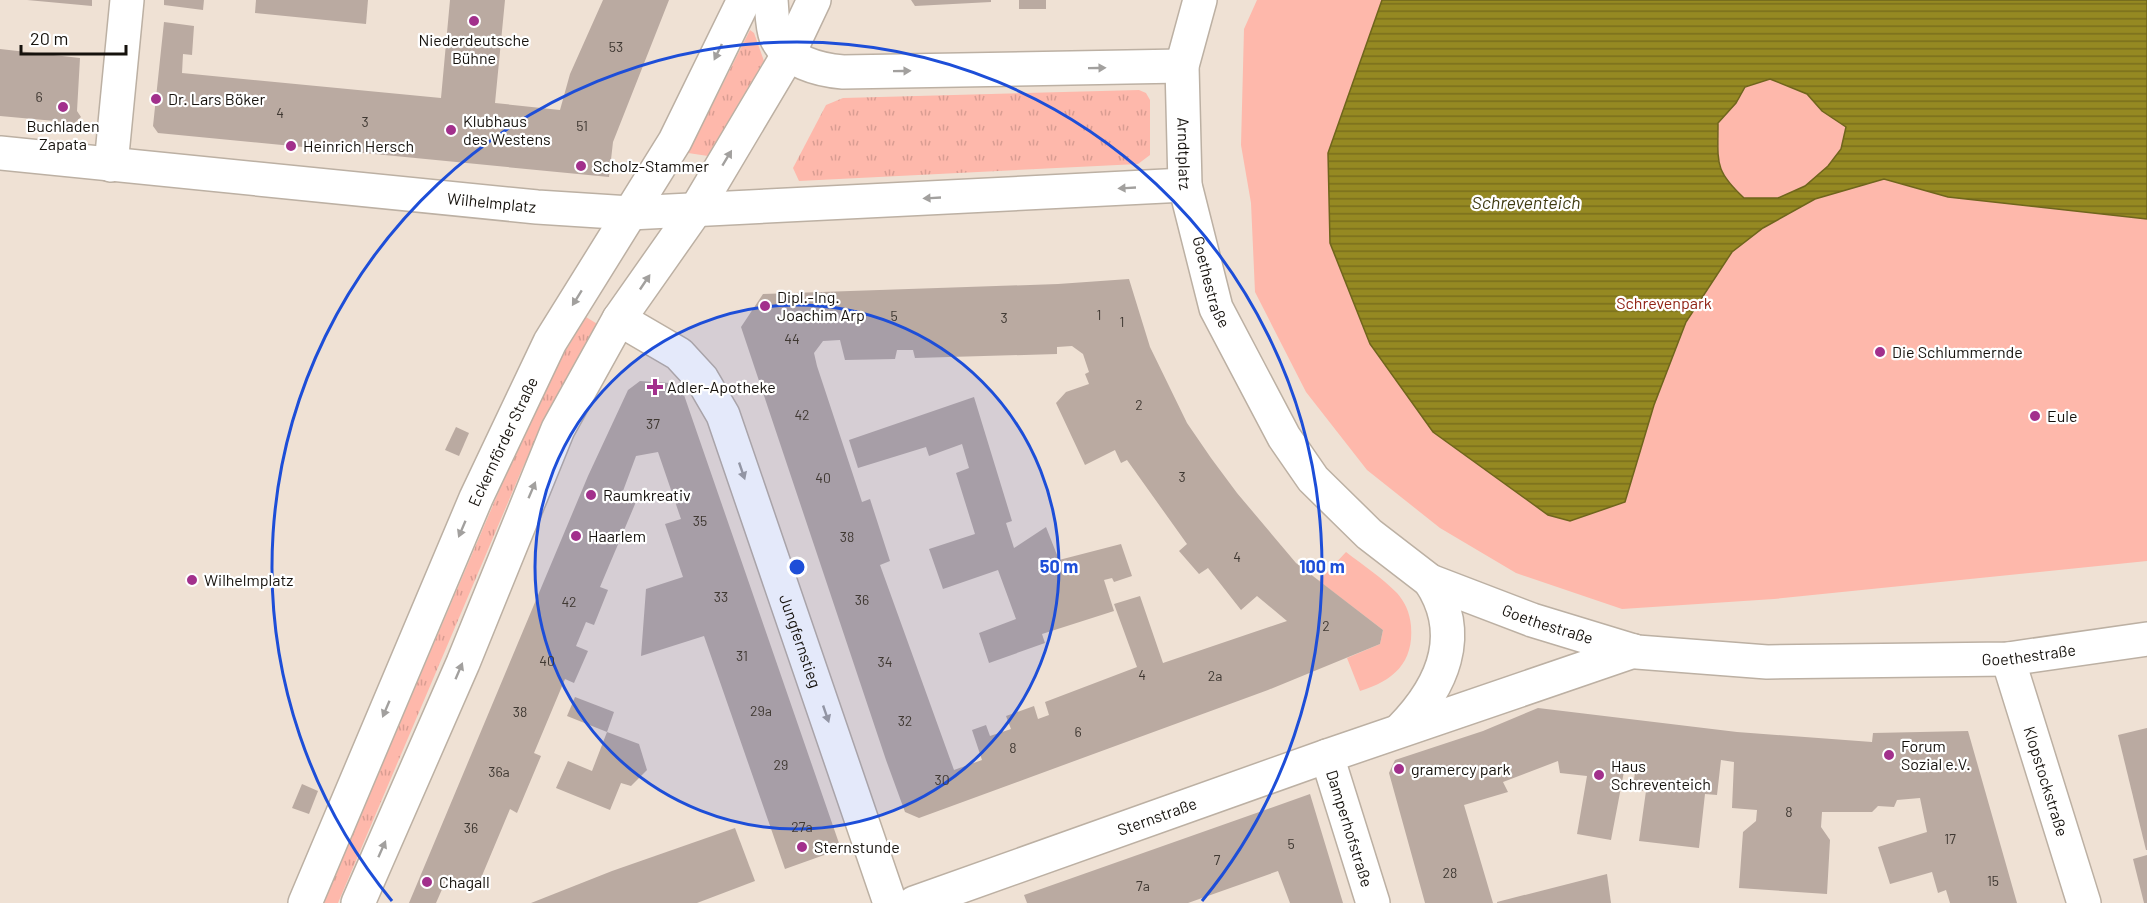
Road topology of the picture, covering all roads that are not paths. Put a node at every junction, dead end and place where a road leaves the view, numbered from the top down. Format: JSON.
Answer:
{"nodes":[{"id":1,"x":127,"y":0,"type":"edge"},
{"id":2,"x":744,"y":0,"type":"edge"},
{"id":3,"x":771,"y":0,"type":"edge"},
{"id":4,"x":814,"y":0,"type":"edge"},
{"id":5,"x":1200,"y":0,"type":"edge"},
{"id":6,"x":788,"y":55,"type":"junction"},
{"id":7,"x":1182,"y":66,"type":"junction"},
{"id":8,"x":0,"y":153,"type":"edge"},
{"id":9,"x":111,"y":165,"type":"junction"},
{"id":10,"x":1185,"y":185,"type":"junction"},
{"id":11,"x":697,"y":208,"type":"junction"},
{"id":12,"x":630,"y":213,"type":"junction"},
{"id":13,"x":619,"y":319,"type":"junction"},
{"id":14,"x":1430,"y":581,"type":"junction"},
{"id":15,"x":2147,"y":639,"type":"edge"},
{"id":16,"x":1634,"y":651,"type":"junction"},
{"id":17,"x":2008,"y":659,"type":"junction"},
{"id":18,"x":1399,"y":731,"type":"junction"},
{"id":19,"x":1327,"y":756,"type":"junction"},
{"id":20,"x":305,"y":903,"type":"edge"},
{"id":21,"x":358,"y":903,"type":"edge"},
{"id":22,"x":890,"y":903,"type":"edge"},
{"id":23,"x":914,"y":903,"type":"edge"},
{"id":24,"x":1373,"y":903,"type":"edge"},
{"id":25,"x":2084,"y":903,"type":"edge"}],
"edges":[{"from":1,"to":9,"type":"street"},
{"from":2,"to":12,"type":"street","name":"Eckernförder Straße","one_way":true},
{"from":3,"to":6,"type":"street"},
{"from":4,"to":6,"type":"street"},
{"from":5,"to":7,"type":"street","name":"Arndtplatz"},
{"from":6,"to":7,"type":"street","one_way":true},
{"from":11,"to":6,"type":"street","one_way":true},
{"from":7,"to":10,"type":"street","name":"Arndtplatz"},
{"from":8,"to":9,"type":"street","name":"Wilhelmplatz"},
{"from":9,"to":12,"type":"street","name":"Wilhelmplatz"},
{"from":10,"to":11,"type":"street","name":"Arndtplatz","one_way":true},
{"from":10,"to":14,"type":"street","name":"Goethestraße"},
{"from":11,"to":12,"type":"street","name":"Wilhelmplatz"},
{"from":13,"to":11,"type":"street","one_way":true},
{"from":12,"to":20,"type":"street","name":"Eckernförder Straße","one_way":true},
{"from":21,"to":13,"type":"street","one_way":true},
{"from":13,"to":22,"type":"street","name":"Jungfernstieg","one_way":true},
{"from":14,"to":16,"type":"street","name":"Goethestraße"},
{"from":14,"to":18,"type":"street","name":"Sternstraße"},
{"from":15,"to":17,"type":"street","name":"Goethestraße"},
{"from":16,"to":17,"type":"street","name":"Goethestraße"},
{"from":16,"to":18,"type":"street","name":"Sternstraße"},
{"from":17,"to":25,"type":"street","name":"Klopstockstraße"},
{"from":18,"to":19,"type":"street","name":"Sternstraße"},
{"from":19,"to":23,"type":"street","name":"Sternstraße"},
{"from":19,"to":24,"type":"street","name":"Damperhofstraße"}]}
